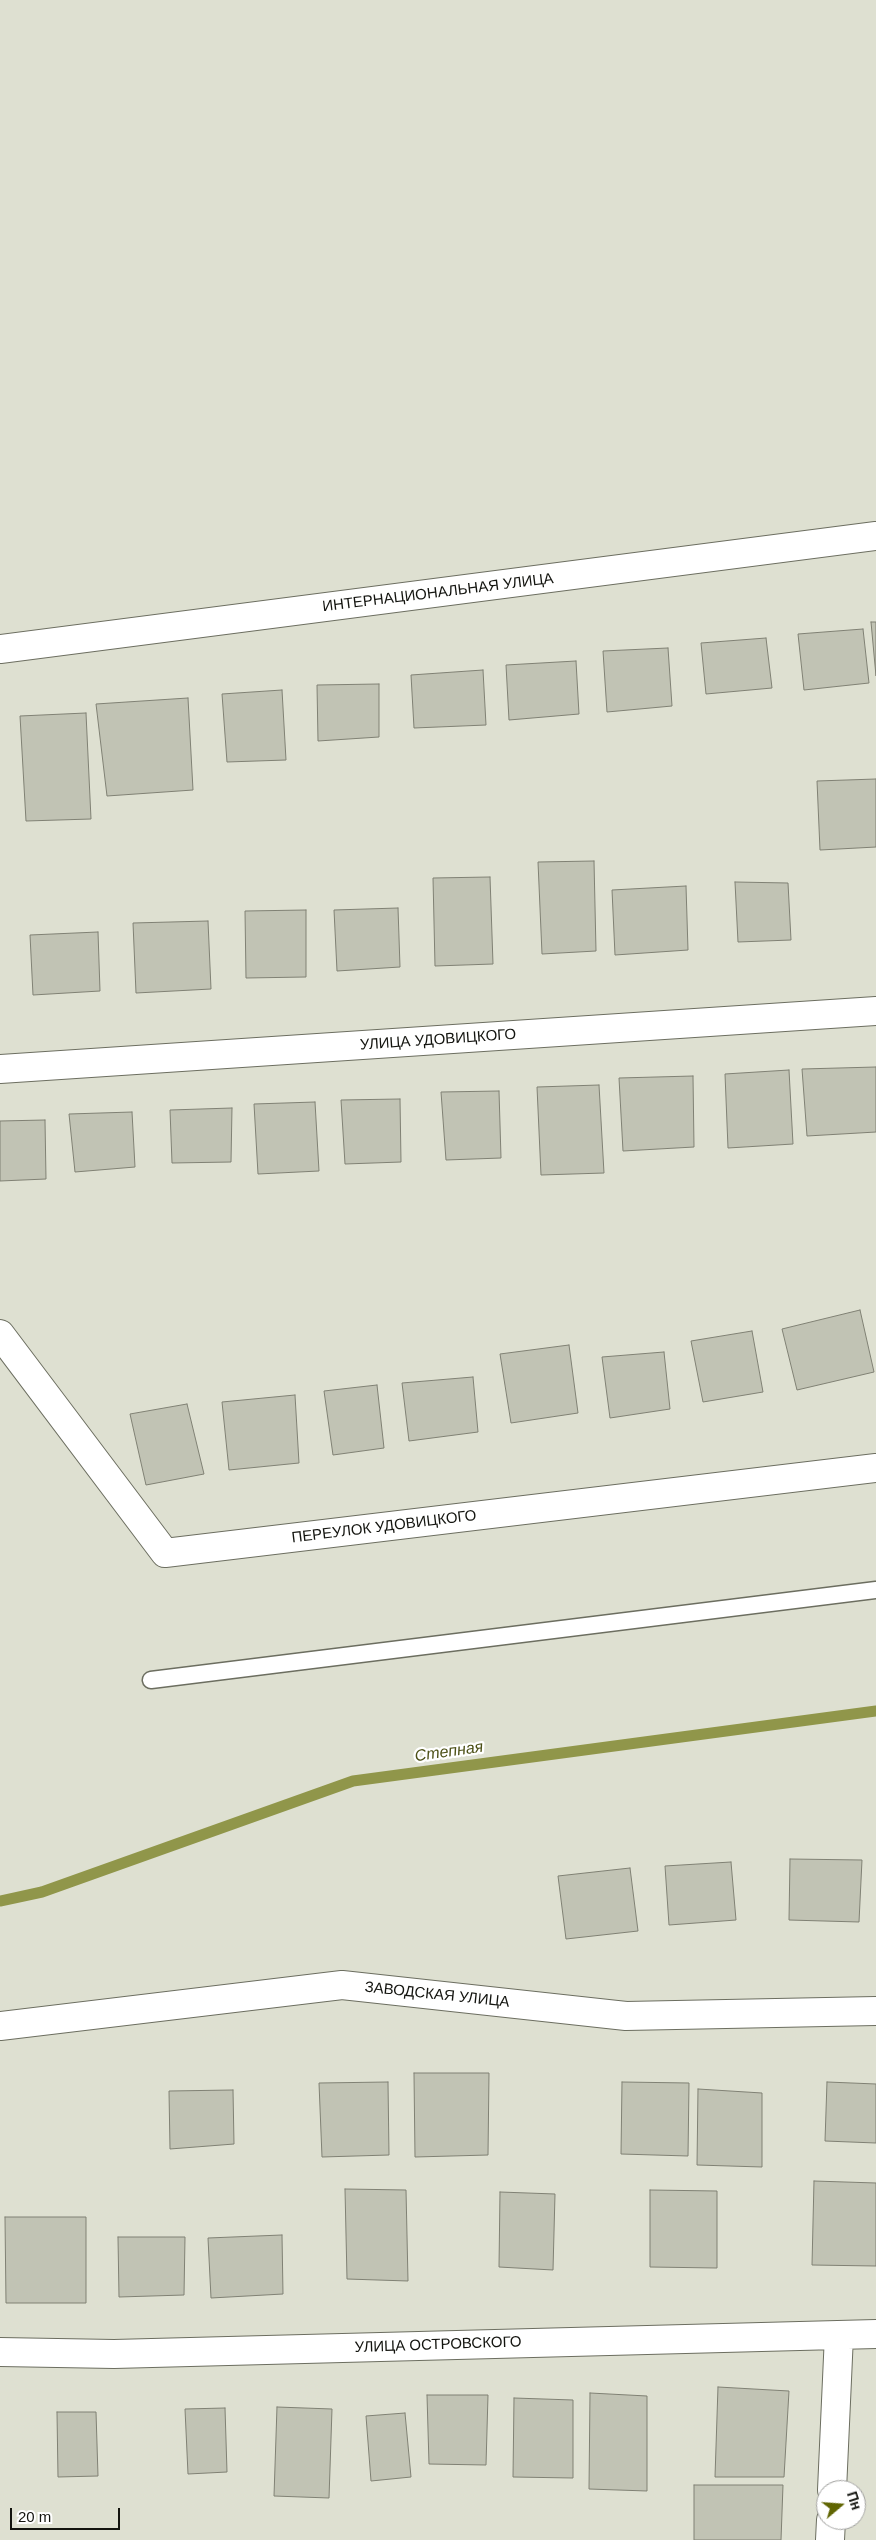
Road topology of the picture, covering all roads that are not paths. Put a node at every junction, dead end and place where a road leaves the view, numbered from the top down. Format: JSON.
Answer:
{"nodes":[{"id":1,"x":876,"y":536,"type":"edge"},
{"id":2,"x":0,"y":649,"type":"edge"},
{"id":3,"x":876,"y":1011,"type":"edge"},
{"id":4,"x":0,"y":1070,"type":"edge"},
{"id":5,"x":0,"y":1334,"type":"edge"},
{"id":6,"x":876,"y":1468,"type":"edge"},
{"id":7,"x":876,"y":1590,"type":"edge"},
{"id":8,"x":151,"y":1680,"type":"dead end"},
{"id":9,"x":876,"y":2011,"type":"edge"},
{"id":10,"x":0,"y":2026,"type":"edge"},
{"id":11,"x":839,"y":2334,"type":"junction"},
{"id":12,"x":876,"y":2334,"type":"edge"},
{"id":13,"x":0,"y":2352,"type":"edge"},
{"id":14,"x":832,"y":2480,"type":"edge"}],
"edges":[{"from":1,"to":2,"type":"street","name":"ИНТЕРНАЦИОНАЛЬНАЯ УЛИЦА"},
{"from":3,"to":4,"type":"street","name":"УЛИЦА УДОВИЦКОГО"},
{"from":5,"to":6,"type":"street","name":"ПЕРЕУЛОК УДОВИЦКОГО"},
{"from":7,"to":8,"type":"lane"},
{"from":9,"to":10,"type":"street","name":"ЗАВОДСКАЯ УЛИЦА"},
{"from":11,"to":12,"type":"street","name":"УЛИЦА ОСТРОВСКОГО"},
{"from":11,"to":13,"type":"street","name":"УЛИЦА ОСТРОВСКОГО"},
{"from":11,"to":14,"type":"street"}]}
